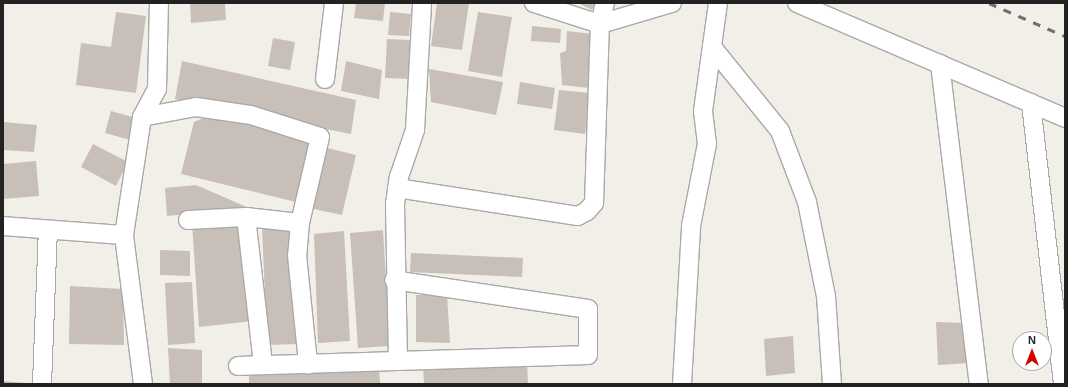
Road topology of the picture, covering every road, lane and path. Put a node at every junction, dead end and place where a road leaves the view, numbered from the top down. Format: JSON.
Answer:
{"nodes":[{"id":1,"x":159,"y":3,"type":"edge"},
{"id":2,"x":334,"y":3,"type":"edge"},
{"id":3,"x":422,"y":3,"type":"edge"},
{"id":4,"x":534,"y":3,"type":"edge"},
{"id":5,"x":605,"y":3,"type":"edge"},
{"id":6,"x":672,"y":3,"type":"edge"},
{"id":7,"x":718,"y":3,"type":"edge"},
{"id":8,"x":796,"y":3,"type":"edge"},
{"id":9,"x":600,"y":24,"type":"junction"},
{"id":10,"x":712,"y":47,"type":"junction"},
{"id":11,"x":940,"y":64,"type":"junction"},
{"id":12,"x":325,"y":80,"type":"dead end"},
{"id":13,"x":1031,"y":103,"type":"junction"},
{"id":14,"x":142,"y":117,"type":"junction"},
{"id":15,"x":1065,"y":118,"type":"edge"},
{"id":16,"x":397,"y":188,"type":"junction"},
{"id":17,"x":246,"y":217,"type":"junction"},
{"id":18,"x":188,"y":220,"type":"dead end"},
{"id":19,"x":300,"y":223,"type":"junction"},
{"id":20,"x":3,"y":226,"type":"edge"},
{"id":21,"x":48,"y":230,"type":"junction"},
{"id":22,"x":124,"y":235,"type":"junction"},
{"id":23,"x":394,"y":280,"type":"junction"},
{"id":24,"x":398,"y":361,"type":"junction"},
{"id":25,"x":308,"y":364,"type":"junction"},
{"id":26,"x":263,"y":365,"type":"junction"},
{"id":27,"x":238,"y":366,"type":"dead end"},
{"id":28,"x":42,"y":384,"type":"edge"},
{"id":29,"x":142,"y":384,"type":"edge"},
{"id":30,"x":682,"y":384,"type":"edge"},
{"id":31,"x":832,"y":384,"type":"edge"},
{"id":32,"x":979,"y":384,"type":"edge"},
{"id":33,"x":1063,"y":384,"type":"edge"}],
"edges":[{"from":1,"to":14,"type":"street"},
{"from":2,"to":12,"type":"street"},
{"from":3,"to":16,"type":"street"},
{"from":4,"to":9,"type":"street"},
{"from":5,"to":9,"type":"street"},
{"from":6,"to":9,"type":"street"},
{"from":7,"to":10,"type":"street"},
{"from":8,"to":11,"type":"street"},
{"from":9,"to":16,"type":"street"},
{"from":10,"to":30,"type":"street"},
{"from":10,"to":31,"type":"street"},
{"from":11,"to":13,"type":"street"},
{"from":11,"to":32,"type":"street"},
{"from":13,"to":15,"type":"street"},
{"from":13,"to":33,"type":"street"},
{"from":14,"to":19,"type":"street"},
{"from":14,"to":22,"type":"street"},
{"from":16,"to":23,"type":"street"},
{"from":17,"to":18,"type":"street"},
{"from":17,"to":19,"type":"street"},
{"from":17,"to":26,"type":"street"},
{"from":19,"to":25,"type":"street"},
{"from":20,"to":21,"type":"street"},
{"from":21,"to":22,"type":"street"},
{"from":21,"to":28,"type":"street"},
{"from":22,"to":29,"type":"street"},
{"from":23,"to":24,"type":"street"},
{"from":23,"to":24,"type":"street"},
{"from":24,"to":25,"type":"street"},
{"from":25,"to":26,"type":"street"},
{"from":26,"to":27,"type":"street"}]}
